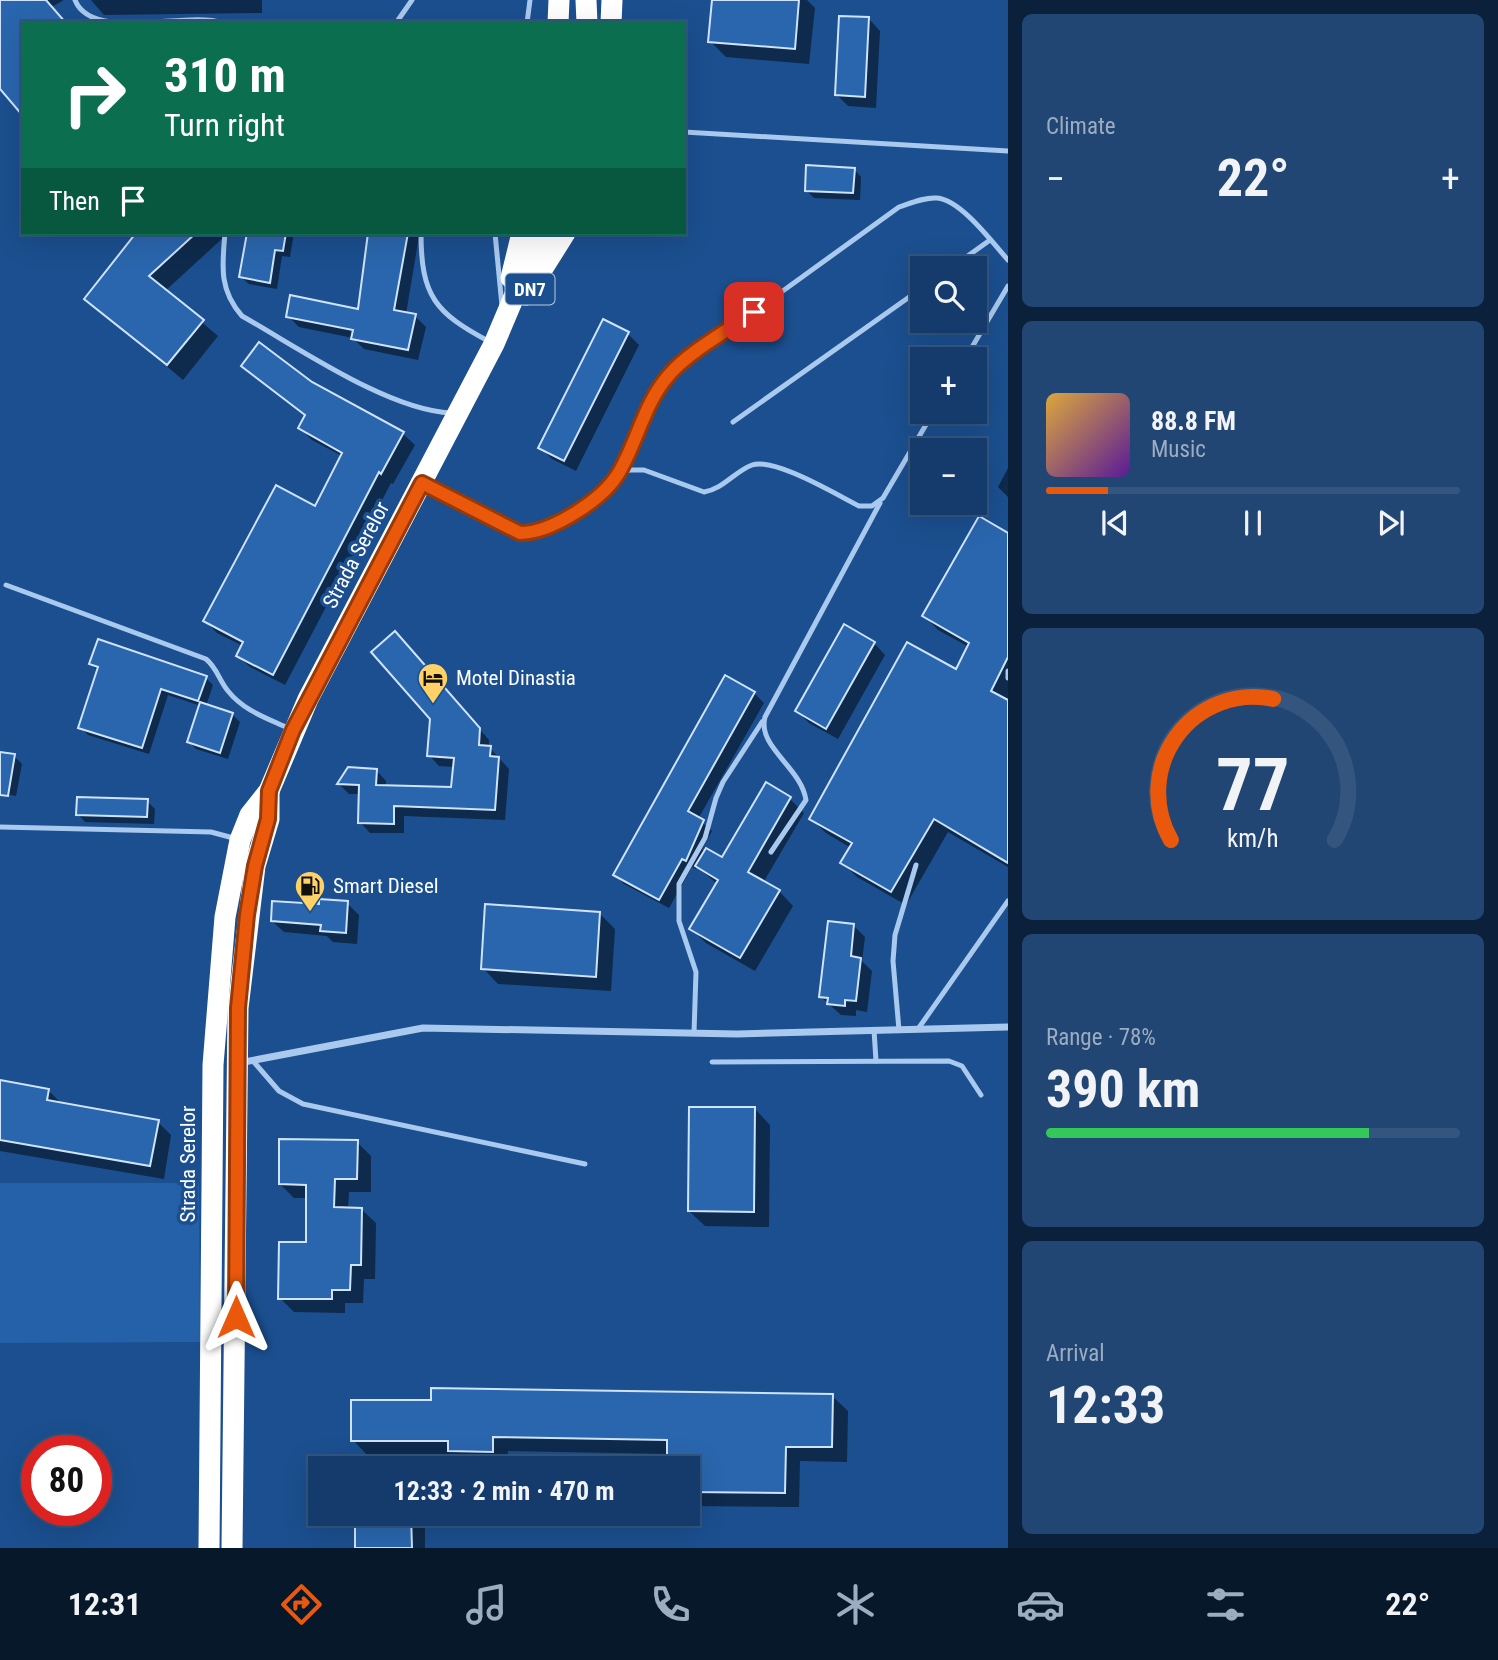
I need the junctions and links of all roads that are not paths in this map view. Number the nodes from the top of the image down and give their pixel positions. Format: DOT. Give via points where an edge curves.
graph roads {
  1 [pos="75,0"];
  2 [pos="412,0"];
  3 [pos="530,0"];
  4 [pos="559,0"];
  5 [pos="586,0"];
  6 [pos="612,0"];
  7 [pos="104,21"];
  8 [pos="397,21"];
  9 [pos="527,21"];
  10 [pos="558,21"];
  11 [pos="587,21"];
  12 [pos="611,21"];
  13 [pos="686,132"];
  14 [pos="1008,151"];
  15 [pos="225,235"];
  16 [pos="421,235"];
  17 [pos="495,235"];
  18 [pos="522,235"];
  19 [pos="540,235"];
  20 [pos="564,235"];
  21 [pos="990,240"];
  22 [pos="968,256"];
  23 [pos="1008,260"];
  24 [pos="1008,286"];
  25 [pos="910,297"];
  26 [pos="503,310"];
  27 [pos="494,344"];
  28 [pos="972,347"];
  29 [pos="458,414"];
  30 [pos="733,422"];
  31 [pos="926,424"];
  32 [pos="617,476"];
  33 [pos="422,483"];
  34 [pos="883,498"];
  35 [pos="6,585"];
  36 [pos="1008,671"];
  37 [pos="1008,678"];
  38 [pos="765,717"];
  39 [pos="293,730"];
  40 [pos="269,791"];
  41 [pos="0,827"];
  42 [pos="240,840"];
  43 [pos="771,852"];
  44 [pos="916,865"];
  45 [pos="1008,901"];
  46 [pos="1008,1027"];
  47 [pos="918,1029"];
  48 [pos="874,1030"];
  49 [pos="899,1030"];
  50 [pos="694,1033"];
  51 [pos="876,1061"];
  52 [pos="245,1062"];
  53 [pos="712,1062"];
  54 [pos="981,1095"];
  55 [pos="585,1164"];
  56 [pos="209,1548"];
  57 [pos="232,1548"];
  1 -- 7 [label="lane" via="84,14"];
  2 -- 8 [label="lane"];
  3 -- 9 [label="lane"];
  4 -- 10 [label="highway"];
  5 -- 11 [label="highway"];
  6 -- 12 [label="highway"];
  13 -- 14 [label="lane"];
  15 -- 29 [label="lane" via="223,285 229,302 242,316 391,399 424,411"];
  16 -- 27 [label="lane" via="422,268 437,303 456,323"];
  17 -- 26 [label="lane"];
  18 -- 26 [label="highway, DN7"];
  19 -- 27 [label="highway, DN7"];
  20 -- 27 [label="highway, DN7"];
  21 -- 22 [label="lane"];
  21 -- 23 [label="lane"];
  21 -- 32 [label="lane" via="948,200 921,199 899,207 672,371 655,394"];
  24 -- 28 [label="lane"];
  25 -- 30 [label="lane"];
  26 -- 27 [label="highway, DN7"];
  27 -- 29 [label="highway, Strada Serelor / DN7"];
  29 -- 33 [label="highway, Strada Serelor / DN7"];
  31 -- 34 [label="lane"];
  32 -- 33 [label="lane" via="579,510 536,533 520,533"];
  32 -- 34 [label="lane" via="644,470 704,492 750,466 770,464 859,506 872,506"];
  33 -- 39 [label="highway, Strada Serelor / DN7"];
  34 -- 38 [label="lane"];
  35 -- 39 [label="lane" via="206,659 244,708"];
  36 -- 37 [label="lane"];
  38 -- 43 [label="lane" via="766,737 803,785 806,800"];
  38 -- 50 [label="lane" via="723,782 705,838 679,884 679,921 696,972"];
  39 -- 40 [label="highway, Strada Serelor / DN7"];
  40 -- 42 [label="highway, Strada Serelor / DN7" via="250,815"];
  40 -- 52 [label="highway, Strada Serelor / DN7" via="268,819 255,866 242,956"];
  41 -- 42 [label="lane" via="211,832"];
  42 -- 56 [label="highway, Strada Serelor / DN7" via="225,917 214,1065"];
  44 -- 49 [label="lane" via="895,934"];
  45 -- 47 [label="lane"];
  46 -- 47 [label="street"];
  47 -- 49 [label="street"];
  48 -- 49 [label="street"];
  48 -- 50 [label="street"];
  48 -- 51 [label="lane"];
  50 -- 52 [label="street" via="423,1028"];
  51 -- 53 [label="lane"];
  51 -- 54 [label="lane" via="949,1061 962,1066"];
  52 -- 55 [label="lane" via="279,1091 303,1104"];
  52 -- 57 [label="highway, Strada Serelor / DN7"];
}
